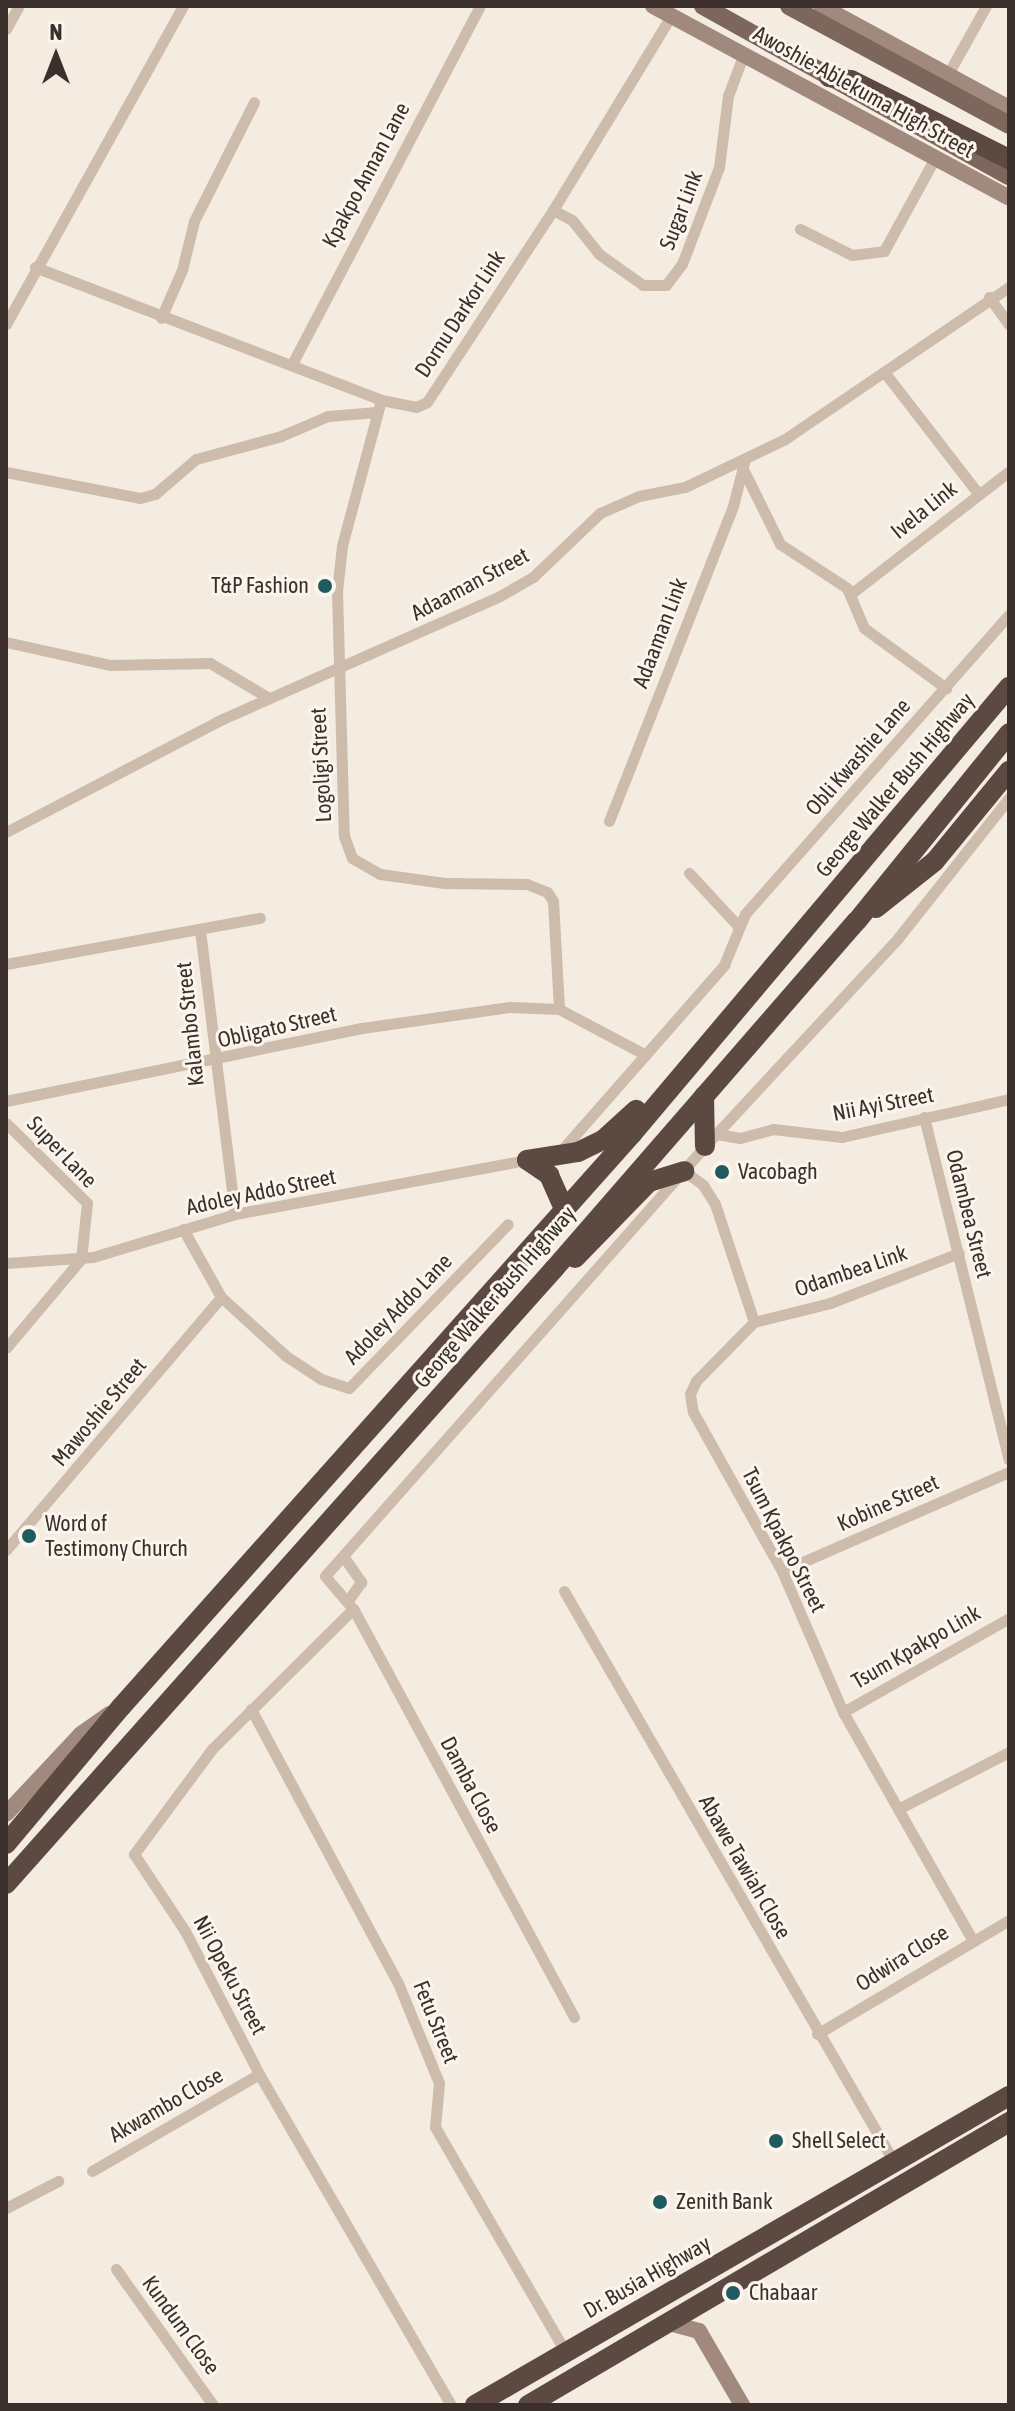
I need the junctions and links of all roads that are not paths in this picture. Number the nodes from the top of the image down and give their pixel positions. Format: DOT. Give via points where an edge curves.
graph roads {
  1 [pos="183,6"];
  2 [pos="480,6"];
  3 [pos="653,6"];
  4 [pos="703,6"];
  5 [pos="789,6"];
  6 [pos="821,6"];
  7 [pos="986,6"];
  8 [pos="13,8"];
  9 [pos="671,16"];
  10 [pos="6,29"];
  11 [pos="744,53"];
  12 [pos="776,58"];
  13 [pos="948,74"];
  14 [pos="829,77"];
  15 [pos="254,102"];
  16 [pos="1009,108"];
  17 [pos="1009,125"];
  18 [pos="935,158"];
  19 [pos="1009,159"];
  20 [pos="1009,176"];
  21 [pos="1009,198"];
  22 [pos="553,210"];
  23 [pos="800,229"];
  24 [pos="35,267"];
  25 [pos="1009,287"];
  26 [pos="989,297"];
  27 [pos="161,318"];
  28 [pos="6,324"];
  29 [pos="1009,325"];
  30 [pos="292,364"];
  31 [pos="885,373"];
  32 [pos="379,406"];
  33 [pos="744,464"];
  34 [pos="1009,471"];
  35 [pos="6,472"];
  36 [pos="977,492"];
  37 [pos="852,593"];
  38 [pos="1009,615"];
  39 [pos="6,642"];
  40 [pos="337,670"];
  41 [pos="1009,687"];
  42 [pos="946,688"];
  43 [pos="269,698"];
  44 [pos="1009,733"];
  45 [pos="1009,771"];
  46 [pos="1009,798"];
  47 [pos="609,821"];
  48 [pos="6,832"];
  49 [pos="689,873"];
  50 [pos="260,918"];
  51 [pos="857,921"];
  52 [pos="739,927"];
  53 [pos="200,930"];
  54 [pos="6,964"];
  55 [pos="766,976"];
  56 [pos="559,1009"];
  57 [pos="646,1055"];
  58 [pos="213,1062"];
  59 [pos="704,1096"];
  60 [pos="1009,1099"];
  61 [pos="6,1101"];
  62 [pos="924,1117"];
  63 [pos="6,1123"];
  64 [pos="711,1140"];
  65 [pos="558,1155"];
  66 [pos="527,1160"];
  67 [pos="684,1171"];
  68 [pos="564,1208"];
  69 [pos="235,1214"];
  70 [pos="508,1224"];
  71 [pos="183,1229"];
  72 [pos="959,1253"];
  73 [pos="81,1259"];
  74 [pos="6,1263"];
  75 [pos="554,1269"];
  76 [pos="221,1297"];
  77 [pos="754,1322"];
  78 [pos="6,1348"];
  79 [pos="1009,1460"];
  80 [pos="1009,1472"];
  81 [pos="6,1550"];
  82 [pos="343,1556"];
  83 [pos="782,1571"];
  84 [pos="564,1591"];
  85 [pos="350,1605"];
  86 [pos="1009,1618"];
  87 [pos="121,1707"];
  88 [pos="251,1709"];
  89 [pos="843,1712"];
  90 [pos="1009,1752"];
  91 [pos="898,1809"];
  92 [pos="6,1814"];
  93 [pos="6,1844"];
  94 [pos="6,1884"];
  95 [pos="1009,1920"];
  96 [pos="972,1939"];
  97 [pos="574,2017"];
  98 [pos="817,2034"];
  99 [pos="259,2074"];
  100 [pos="1009,2096"];
  101 [pos="1009,2122"];
  102 [pos="894,2162"];
  103 [pos="92,2171"];
  104 [pos="58,2181"];
  105 [pos="6,2208"];
  106 [pos="116,2269"];
  107 [pos="669,2323"];
  108 [pos="565,2351"];
  109 [pos="213,2405"];
  110 [pos="451,2405"];
  111 [pos="475,2405"];
  112 [pos="528,2405"];
  113 [pos="742,2405"];
  1 -- 24 [label="street"];
  2 -- 30 [label="street, Kpakpo Annan Lane"];
  3 -- 9 [label="street, Awoshie-Ablekuma High Street"];
  4 -- 12 [label="main road, Awoshie-Ablekuma High Street"];
  5 -- 17 [label="main road, Awoshie-Ablekuma High Street"];
  6 -- 13 [label="street"];
  7 -- 13 [label="street"];
  8 -- 10 [label="street"];
  9 -- 11 [label="street, Awoshie-Ablekuma High Street"];
  9 -- 22 [label="street, Dornu Darkor Link"];
  11 -- 12 [label="street, Awoshie-Ablekuma High Street"];
  11 -- 22 [label="street, Sugar Link" via="728,96 719,167 682,264 666,285 643,285 599,254 572,220"];
  12 -- 14 [label="main road, Awoshie-Ablekuma High Street"];
  12 -- 18 [label="street, Awoshie-Ablekuma High Street"];
  13 -- 16 [label="street"];
  14 -- 19 [label="highway" via="851,80"];
  14 -- 20 [label="main road, Awoshie-Ablekuma High Street"];
  15 -- 27 [label="street" via="194,221 182,270"];
  18 -- 21 [label="street, Awoshie-Ablekuma High Street"];
  18 -- 23 [label="street" via="884,251 852,255"];
  22 -- 32 [label="street, Dornu Darkor Link" via="427,402"];
  24 -- 27 [label="street, Dornu Darkor Link"];
  24 -- 28 [label="street"];
  25 -- 26 [label="street, Adaaman Street"];
  26 -- 29 [label="street"];
  26 -- 31 [label="street, Adaaman Street"];
  27 -- 30 [label="street, Dornu Darkor Link"];
  30 -- 32 [label="street, Dornu Darkor Link"];
  31 -- 33 [label="street, Adaaman Street"];
  31 -- 36 [label="street, Ivela Link"];
  32 -- 35 [label="street" via="328,416 281,436 196,459 155,494 140,498"];
  32 -- 40 [label="street, Logoligi Street" via="342,546"];
  33 -- 37 [label="street" via="780,544"];
  33 -- 40 [label="street, Adaaman Street" via="685,487 616,504 533,577"];
  33 -- 47 [label="street, Adaaman Link" via="733,506"];
  34 -- 36 [label="street"];
  36 -- 37 [label="street, Ivela Link"];
  37 -- 42 [label="street" via="864,628"];
  38 -- 42 [label="street, Obli Kwashie Lane"];
  39 -- 43 [label="street" via="110,665 210,663"];
  40 -- 43 [label="street, Adaaman Street"];
  40 -- 56 [label="street, Logoligi Street" via="344,836 352,858 380,874 444,883 527,884 547,892 553,901"];
  41 -- 55 [label="highway, George Walker Bush Highway"];
  42 -- 52 [label="street, Obli Kwashie Lane"];
  43 -- 48 [label="street, Adaaman Street"];
  44 -- 51 [label="highway, George Walker Bush Highway"];
  45 -- 51 [label="highway" via="935,861"];
  46 -- 64 [label="street" via="898,938"];
  49 -- 52 [label="street"];
  50 -- 53 [label="street"];
  51 -- 59 [label="highway, George Walker Bush Highway"];
  52 -- 57 [label="street" via="724,965"];
  53 -- 54 [label="street, Kalambo Street"];
  53 -- 58 [label="street, Kalambo Street"];
  55 -- 65 [label="highway" via="733,1001 622,1126 603,1140"];
  55 -- 68 [label="highway, George Walker Bush Highway"];
  56 -- 57 [label="street"];
  56 -- 58 [label="street, Obligato Street" via="510,1007 377,1026"];
  57 -- 65 [label="street"];
  58 -- 61 [label="street, Obligato Street"];
  58 -- 69 [label="street, Kalambo Street"];
  59 -- 64 [label="highway"];
  59 -- 75 [label="highway, George Walker Bush Highway"];
  60 -- 62 [label="street, Nii Ayi Street"];
  62 -- 64 [label="street, Nii Ayi Street" via="842,1137 773,1129"];
  62 -- 72 [label="street, Odambea Street"];
  63 -- 73 [label="street, Super Lane" via="87,1203"];
  64 -- 67 [label="street"];
  65 -- 66 [label="highway"];
  66 -- 68 [label="highway" via="549,1175"];
  66 -- 69 [label="street, Adoley Addo Street"];
  67 -- 75 [label="highway" via="649,1182 587,1249"];
  67 -- 77 [label="street" via="703,1185 715,1204"];
  67 -- 82 [label="street"];
  68 -- 87 [label="highway, George Walker Bush Highway"];
  69 -- 71 [label="street, Adoley Addo Street"];
  70 -- 76 [label="street, Adoley Addo Lane" via="349,1388 321,1379 286,1356"];
  71 -- 73 [label="street, Adoley Addo Street"];
  71 -- 76 [label="street, Adoley Addo Lane"];
  72 -- 77 [label="street, Odambea Link" via="830,1303"];
  72 -- 79 [label="street, Odambea Street"];
  73 -- 74 [label="street, Adoley Addo Street"];
  73 -- 78 [label="street"];
  75 -- 94 [label="highway, George Walker Bush Highway"];
  76 -- 81 [label="street, Mawoshie Street"];
  77 -- 83 [label="street, Tsum Kpakpo Street" via="696,1381 690,1394 693,1412"];
  80 -- 83 [label="street, Kobine Street"];
  82 -- 85 [label="street" via="361,1582"];
  82 -- 85 [label="street, Damba Close" via="325,1576"];
  83 -- 89 [label="street, Tsum Kpakpo Street"];
  84 -- 98 [label="street, Abawe Tawiah Close"];
  85 -- 88 [label="street, Nii Opeku Street"];
  85 -- 97 [label="street, Damba Close"];
  86 -- 89 [label="street, Tsum Kpakpo Link"];
  87 -- 92 [label="street, George Walker Bush Highway" via="81,1734"];
  87 -- 93 [label="highway, George Walker Bush Highway"];
  88 -- 99 [label="street, Nii Opeku Street" via="186,1780 157,1829 134,1854 185,1931"];
  88 -- 108 [label="street, Fetu Street" via="398,1983 439,2083 435,2127"];
  89 -- 91 [label="street, Tsum Kpakpo Street"];
  90 -- 91 [label="street"];
  91 -- 96 [label="street, Tsum Kpakpo Street"];
  95 -- 96 [label="street, Odwira Close"];
  96 -- 98 [label="street, Odwira Close"];
  98 -- 102 [label="street, Abawe Tawiah Close"];
  99 -- 103 [label="street, Akwambo Close"];
  99 -- 110 [label="street, Nii Opeku Street"];
  100 -- 102 [label="highway, Dr. Busia Highway"];
  101 -- 107 [label="highway"];
  102 -- 108 [label="highway, Dr. Busia Highway"];
  104 -- 105 [label="street"];
  106 -- 109 [label="street, Kundum Close"];
  107 -- 112 [label="highway"];
  107 -- 113 [label="street" via="699,2331"];
  108 -- 111 [label="highway, Dr. Busia Highway"];
}
